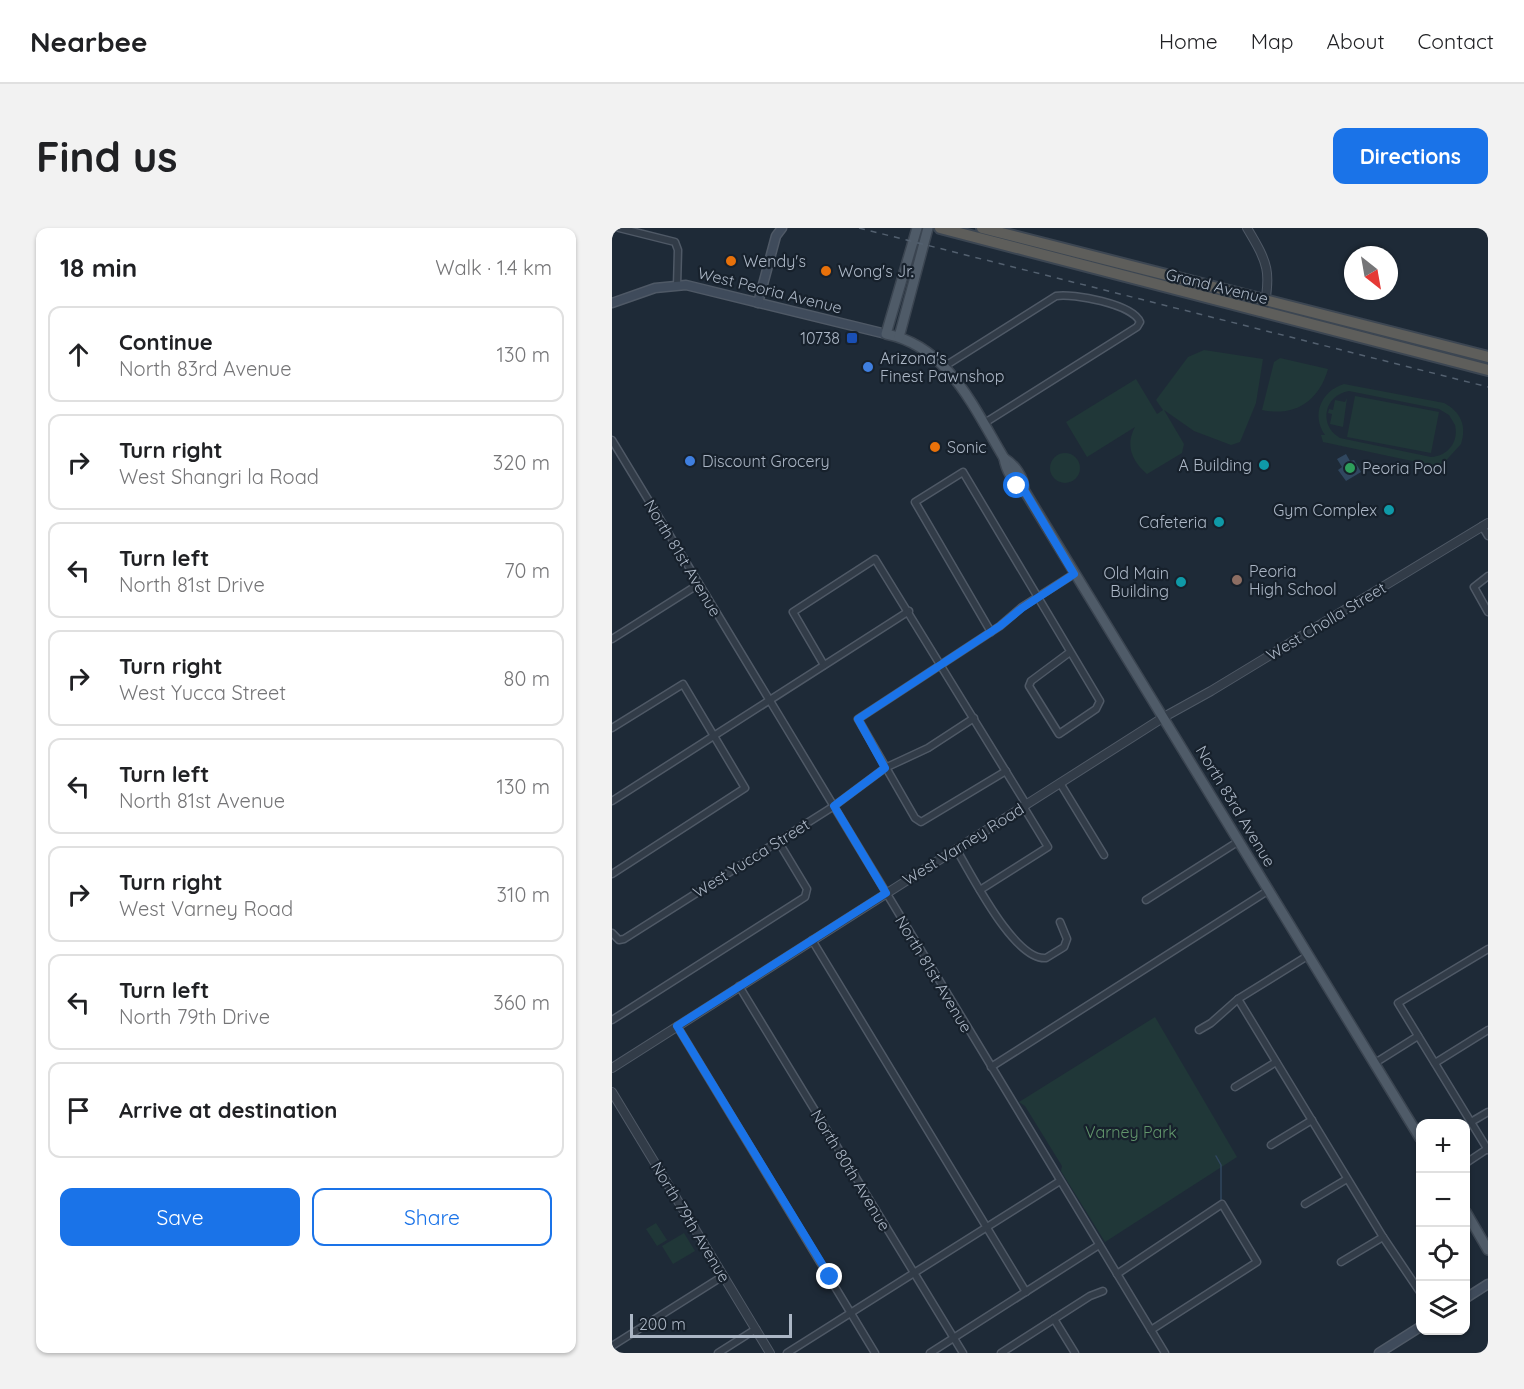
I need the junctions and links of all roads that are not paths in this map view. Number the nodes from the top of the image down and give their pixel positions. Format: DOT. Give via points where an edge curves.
graph roads {
  1 [pos="619,228"];
  2 [pos="782,228"];
  3 [pos="918,228"];
  4 [pos="928,228"];
  5 [pos="940,228"];
  6 [pos="982,228"];
  7 [pos="1247,228"];
  8 [pos="774,232"];
  9 [pos="1019,233"];
  10 [pos="1090,255"];
  11 [pos="1088,268"];
  12 [pos="677,286"];
  13 [pos="1265,301"];
  14 [pos="612,303"];
  15 [pos="758,303"];
  16 [pos="1263,313"];
  17 [pos="1380,330"];
  18 [pos="892,335"];
  19 [pos="1376,341"];
  20 [pos="1488,357"];
  21 [pos="945,366"];
  22 [pos="1488,370"];
  23 [pos="983,424"];
  24 [pos="612,440"];
  25 [pos="1485,525"];
  26 [pos="1488,536"];
  27 [pos="1074,574"];
  28 [pos="1488,576"];
  29 [pos="699,584"];
  30 [pos="1039,596"];
  31 [pos="909,611"];
  32 [pos="1488,612"];
  33 [pos="991,632"];
  34 [pos="612,639"];
  35 [pos="1070,652"];
  36 [pos="941,664"];
  37 [pos="824,665"];
  38 [pos="770,700"];
  39 [pos="1164,717"];
  40 [pos="974,718"];
  41 [pos="612,728"];
  42 [pos="715,736"];
  43 [pos="885,768"];
  44 [pos="1006,771"];
  45 [pos="1060,783"];
  46 [pos="612,801"];
  47 [pos="1024,805"];
  48 [pos="834,806"];
  49 [pos="778,841"];
  50 [pos="1239,841"];
  51 [pos="956,849"];
  52 [pos="1104,855"];
  53 [pos="612,874"];
  54 [pos="980,890"];
  55 [pos="1269,890"];
  56 [pos="886,893"];
  57 [pos="1146,900"];
  58 [pos="1060,922"];
  59 [pos="612,933"];
  60 [pos="812,940"];
  61 [pos="1488,949"];
  62 [pos="1309,955"];
  63 [pos="739,986"];
  64 [pos="1238,999"];
  65 [pos="612,1020"];
  66 [pos="677,1026"];
  67 [pos="1199,1030"];
  68 [pos="1488,1030"];
  69 [pos="1418,1036"];
  70 [pos="1276,1062"];
  71 [pos="1375,1063"];
  72 [pos="1435,1063"];
  73 [pos="991,1067"];
  74 [pos="612,1068"];
  75 [pos="1235,1087"];
  76 [pos="612,1092"];
  77 [pos="1488,1112"];
  78 [pos="1312,1120"];
  79 [pos="1471,1122"];
  80 [pos="1416,1131"];
  81 [pos="1271,1145"];
  82 [pos="1488,1150"];
  83 [pos="1470,1161"];
  84 [pos="1347,1179"];
  85 [pos="1060,1181"];
  86 [pos="1305,1204"];
  87 [pos="1470,1219"];
  88 [pos="987,1227"];
  89 [pos="1383,1237"];
  90 [pos="1099,1245"];
  91 [pos="1488,1250"];
  92 [pos="1341,1262"];
  93 [pos="914,1273"];
  94 [pos="1116,1274"];
  95 [pos="723,1276"];
  96 [pos="1488,1284"];
  97 [pos="1416,1286"];
  98 [pos="1103,1291"];
  99 [pos="1026,1292"];
  100 [pos="1470,1295"];
  101 [pos="851,1313"];
  102 [pos="1054,1319"];
  103 [pos="756,1329"];
  104 [pos="1151,1330"];
  105 [pos="1416,1330"];
  106 [pos="954,1338"];
  107 [pos="612,1346"];
  108 [pos="718,1353"];
  109 [pos="770,1353"];
  110 [pos="788,1353"];
  111 [pos="875,1353"];
  112 [pos="930,1353"];
  113 [pos="963,1353"];
  114 [pos="1001,1353"];
  115 [pos="1075,1353"];
  116 [pos="1165,1353"];
  117 [pos="1379,1353"];
  1 -- 12 [label="street" via="675,242"];
  2 -- 8 [label="main road"];
  3 -- 18 [label="main road"];
  4 -- 18 [label="main road"];
  5 -- 11 [label="highway, Grand Avenue"];
  6 -- 9 [label="highway, Grand Avenue"];
  7 -- 13 [label="street" via="1268,266"];
  8 -- 15 [label="main road"];
  9 -- 10 [label="highway, Grand Avenue"];
  10 -- 11 [label="highway"];
  10 -- 13 [label="highway, Grand Avenue"];
  11 -- 16 [label="highway, Grand Avenue"];
  12 -- 14 [label="main road, West Peoria Avenue" via="647,289"];
  12 -- 15 [label="main road, West Peoria Avenue" via="687,285"];
  13 -- 16 [label="street"];
  13 -- 17 [label="highway, Grand Avenue"];
  15 -- 18 [label="main road, West Peoria Avenue"];
  16 -- 19 [label="highway, Grand Avenue"];
  17 -- 19 [label="highway"];
  17 -- 20 [label="highway, Grand Avenue"];
  18 -- 21 [label="main road, North 83rd Avenue" via="928,352"];
  19 -- 22 [label="highway, Grand Avenue"];
  21 -- 23 [label="main road, North 83rd Avenue"];
  21 -- 23 [label="street" via="1056,296 1067,294 1134,312 1140,322"];
  23 -- 27 [label="main road, North 83rd Avenue" via="1024,482 1024,490"];
  24 -- 29 [label="street, North 81st Avenue"];
  25 -- 26 [label="street"];
  25 -- 39 [label="street, West Cholla Street"];
  27 -- 30 [label="street"];
  27 -- 39 [label="main road, North 83rd Avenue"];
  28 -- 32 [label="street" via="1474,587"];
  29 -- 34 [label="street"];
  29 -- 38 [label="street, North 81st Avenue"];
  30 -- 33 [label="street"];
  30 -- 33 [label="street" via="963,472 915,502"];
  30 -- 35 [label="street"];
  31 -- 36 [label="street"];
  31 -- 37 [label="street"];
  31 -- 37 [label="street" via="875,559 793,612"];
  33 -- 36 [label="street"];
  35 -- 35 [label="street" via="1029,686 1059,734 1100,705"];
  36 -- 40 [label="street"];
  36 -- 43 [label="street" via="858,719"];
  37 -- 38 [label="street"];
  38 -- 42 [label="street"];
  38 -- 48 [label="street, North 81st Avenue"];
  39 -- 45 [label="street, West Varney Road"];
  39 -- 50 [label="main road, North 83rd Avenue"];
  40 -- 43 [label="street, West Yucca Street" via="928,748"];
  40 -- 44 [label="street"];
  41 -- 42 [label="street" via="682,684"];
  42 -- 46 [label="street"];
  42 -- 53 [label="street" via="745,788"];
  43 -- 44 [label="street" via="921,822"];
  43 -- 48 [label="street, West Yucca Street"];
  44 -- 47 [label="street"];
  45 -- 47 [label="street, West Varney Road"];
  45 -- 52 [label="street"];
  47 -- 51 [label="street, West Varney Road"];
  47 -- 54 [label="street" via="1048,847"];
  48 -- 49 [label="street, West Yucca Street"];
  48 -- 56 [label="street, North 81st Avenue"];
  49 -- 59 [label="street, West Yucca Street" via="619,940"];
  49 -- 65 [label="street" via="808,893"];
  50 -- 55 [label="main road, North 83rd Avenue"];
  50 -- 57 [label="street"];
  51 -- 54 [label="street"];
  51 -- 56 [label="street, West Varney Road"];
  54 -- 58 [label="street" via="1004,927 1039,959 1067,943"];
  55 -- 62 [label="main road, North 83rd Avenue"];
  55 -- 73 [label="street"];
  56 -- 60 [label="street, West Varney Road"];
  56 -- 73 [label="street, North 81st Avenue"];
  60 -- 63 [label="street, West Varney Road"];
  60 -- 88 [label="street"];
  61 -- 69 [label="street" via="1398,1003"];
  62 -- 64 [label="street"];
  62 -- 71 [label="main road, North 83rd Avenue"];
  63 -- 66 [label="street, West Varney Road"];
  63 -- 93 [label="street, North 80th Avenue"];
  64 -- 67 [label="street"];
  64 -- 70 [label="street"];
  66 -- 74 [label="street, West Varney Road"];
  66 -- 101 [label="street"];
  68 -- 72 [label="street"];
  69 -- 71 [label="street"];
  69 -- 72 [label="street"];
  70 -- 75 [label="street"];
  70 -- 78 [label="street"];
  71 -- 80 [label="main road, North 83rd Avenue"];
  72 -- 79 [label="street"];
  73 -- 85 [label="street, North 81st Avenue"];
  76 -- 95 [label="street, North 79th Avenue"];
  77 -- 79 [label="street"];
  78 -- 81 [label="street"];
  78 -- 84 [label="street"];
  79 -- 82 [label="street"];
  82 -- 83 [label="street"];
  84 -- 86 [label="street"];
  84 -- 89 [label="street"];
  85 -- 88 [label="street"];
  85 -- 90 [label="street, North 81st Avenue"];
  87 -- 91 [label="main road"];
  88 -- 93 [label="street"];
  88 -- 99 [label="street"];
  89 -- 92 [label="street"];
  89 -- 97 [label="street"];
  90 -- 94 [label="street, North 81st Avenue"];
  90 -- 99 [label="street"];
  93 -- 101 [label="street"];
  93 -- 106 [label="street, North 80th Avenue"];
  94 -- 104 [label="street, North 81st Avenue"];
  94 -- 104 [label="street" via="1222,1204 1257,1262"];
  95 -- 103 [label="street, North 79th Avenue"];
  95 -- 107 [label="street"];
  96 -- 100 [label="main road"];
  98 -- 102 [label="street"];
  99 -- 106 [label="street"];
  101 -- 110 [label="street"];
  101 -- 111 [label="street"];
  102 -- 114 [label="street"];
  102 -- 115 [label="street"];
  103 -- 108 [label="street"];
  103 -- 109 [label="street, North 79th Avenue"];
  104 -- 116 [label="street, North 81st Avenue"];
  105 -- 117 [label="main road"];
  106 -- 112 [label="street"];
  106 -- 113 [label="street, North 80th Avenue"];
}
